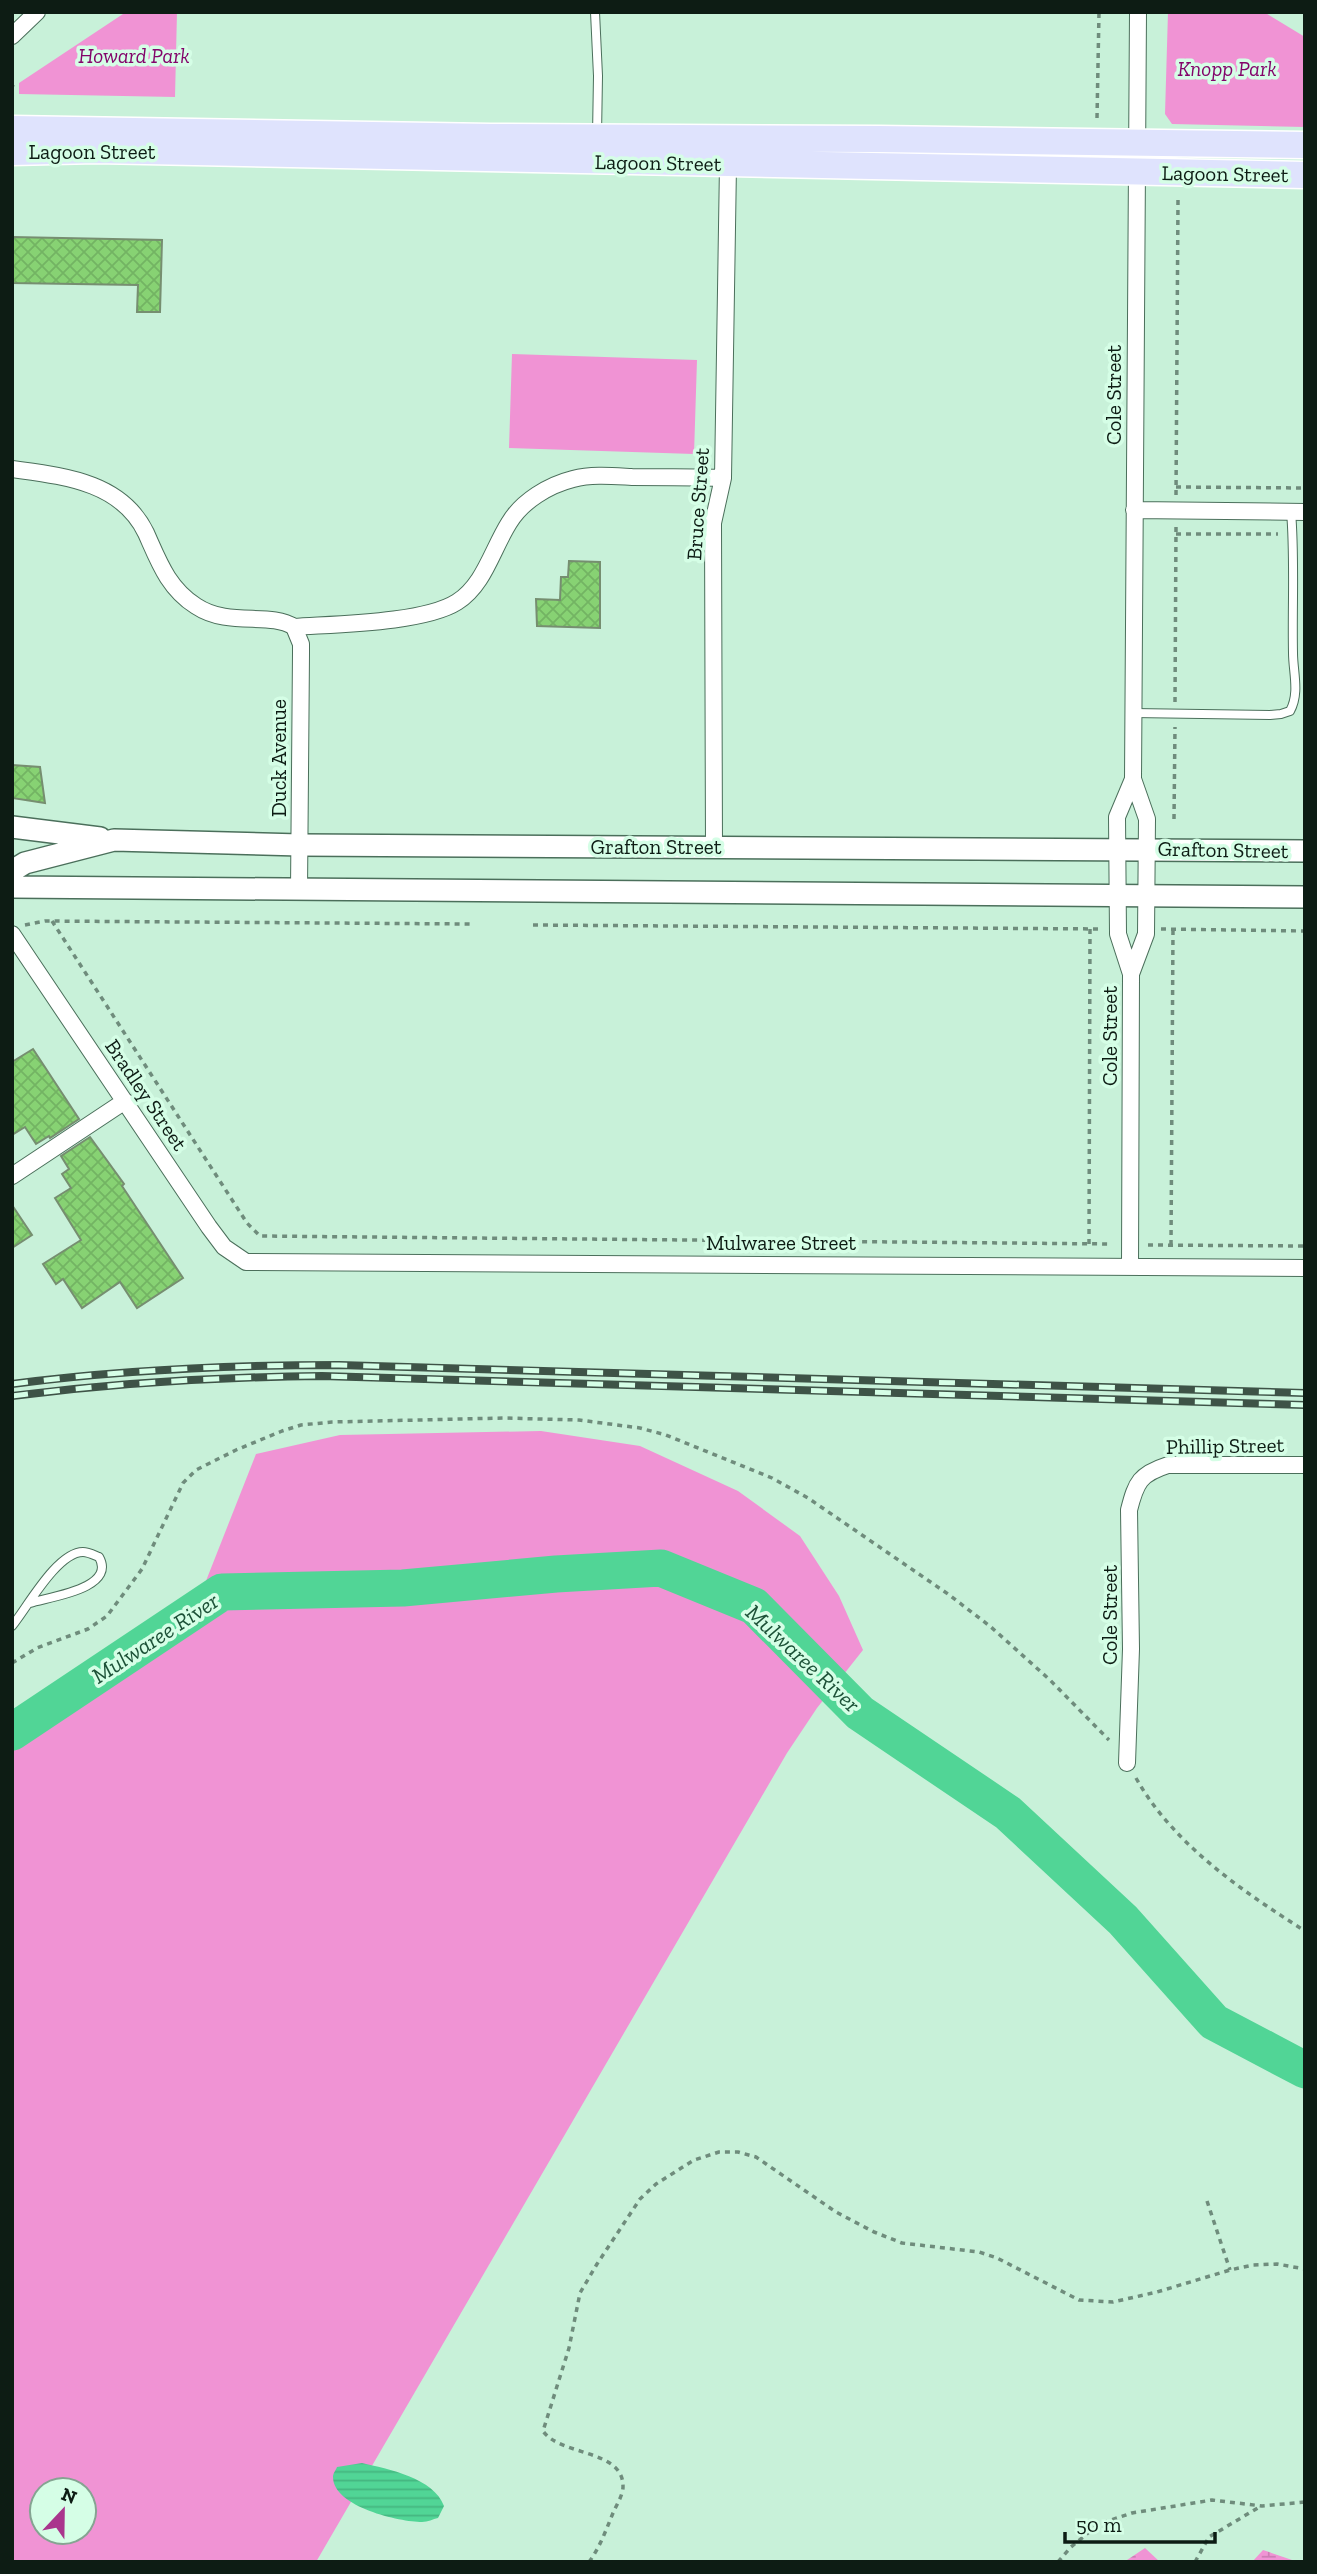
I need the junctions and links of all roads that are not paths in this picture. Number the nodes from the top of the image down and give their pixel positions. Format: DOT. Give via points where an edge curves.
graph roads {
  1 [pos="37,12"];
  2 [pos="595,12"];
  3 [pos="1138,12"];
  4 [pos="12,36"];
  5 [pos="12,129"];
  6 [pos="597,138"];
  7 [pos="879,139"];
  8 [pos="1136,142"];
  9 [pos="1305,145"];
  10 [pos="12,152"];
  11 [pos="1305,162"];
  12 [pos="728,165"];
  13 [pos="1136,173"];
  14 [pos="1305,175"];
  15 [pos="12,469"];
  16 [pos="723,478"];
  17 [pos="1134,510"];
  18 [pos="1298,512"];
  19 [pos="294,628"];
  20 [pos="1300,677"];
  21 [pos="1133,713"];
  22 [pos="1133,779"];
  23 [pos="12,827"];
  24 [pos="114,840"];
  25 [pos="300,845"];
  26 [pos="713,847"];
  27 [pos="1117,849"];
  28 [pos="1147,849"];
  29 [pos="1305,851"];
  30 [pos="12,871"];
  31 [pos="12,887"];
  32 [pos="299,891"];
  33 [pos="1118,896"];
  34 [pos="1147,896"];
  35 [pos="1305,897"];
  36 [pos="18,929"];
  37 [pos="1131,974"];
  38 [pos="125,1101"];
  39 [pos="12,1177"];
  40 [pos="257,1263"];
  41 [pos="1129,1266"];
  42 [pos="1305,1268"];
  43 [pos="1305,1465"];
  44 [pos="1148,1471"];
  45 [pos="30,1603"];
  46 [pos="12,1626"];
  47 [pos="1127,1763"];
  1 -- 4 [label="street"];
  2 -- 6 [label="lane"];
  3 -- 8 [label="street, Cole Street"];
  5 -- 6 [label="main road, Lagoon Street"];
  6 -- 7 [label="main road, Lagoon Street"];
  7 -- 8 [label="main road, Lagoon Street"];
  7 -- 13 [label="main road" via="953,153 1102,156 1118,160"];
  8 -- 9 [label="main road, Lagoon Street"];
  8 -- 11 [label="main road" via="1173,160"];
  8 -- 13 [label="street, Cole Street"];
  10 -- 12 [label="main road, Lagoon Street" via="96,150"];
  12 -- 13 [label="main road, Lagoon Street"];
  12 -- 16 [label="street, Bruce Street"];
  13 -- 14 [label="main road, Lagoon Street"];
  13 -- 17 [label="street, Cole Street"];
  15 -- 19 [label="street" via="88,483 120,501 144,530 173,587 199,608 232,619 279,621"];
  16 -- 19 [label="street" via="575,478 531,499 513,516 482,576 455,604 433,614"];
  16 -- 26 [label="street, Bruce Street" via="713,523"];
  17 -- 18 [label="street"];
  17 -- 21 [label="street, Cole Street"];
  18 -- 20 [label="lane" via="1293,534 1293,654"];
  19 -- 25 [label="street, Duck Avenue" via="301,643"];
  20 -- 21 [label="lane" via="1294,704 1287,713"];
  21 -- 22 [label="street, Cole Street"];
  22 -- 27 [label="street, Cole Street" via="1117,817"];
  22 -- 28 [label="street, Cole Street" via="1147,818"];
  23 -- 24 [label="street"];
  24 -- 25 [label="street, Grafton Street"];
  24 -- 30 [label="street, Grafton Street" via="25,863"];
  25 -- 26 [label="street, Grafton Street"];
  25 -- 32 [label="street, Duck Avenue"];
  26 -- 27 [label="street, Grafton Street"];
  27 -- 28 [label="street, Grafton Street"];
  27 -- 33 [label="street, Cole Street"];
  28 -- 29 [label="street, Grafton Street"];
  28 -- 34 [label="street, Cole Street"];
  31 -- 32 [label="street"];
  32 -- 33 [label="street"];
  33 -- 34 [label="street"];
  33 -- 37 [label="street, Cole Street" via="1118,929"];
  34 -- 35 [label="street"];
  34 -- 37 [label="street, Cole Street" via="1146,929"];
  36 -- 38 [label="street, Bradley Street"];
  37 -- 41 [label="street, Cole Street"];
  38 -- 39 [label="street"];
  38 -- 40 [label="street, Bradley Street" via="224,1247 246,1262"];
  40 -- 41 [label="street, Mulwaree Street"];
  41 -- 42 [label="street, Mulwaree Street"];
  43 -- 44 [label="street, Phillip Street" via="1190,1464"];
  44 -- 47 [label="street, Cole Street" via="1135,1488 1129,1510"];
  45 -- 45 [label="lane" via="58,1566 73,1555 83,1552 99,1557 101,1573 88,1587"];
  45 -- 46 [label="lane"];
}
